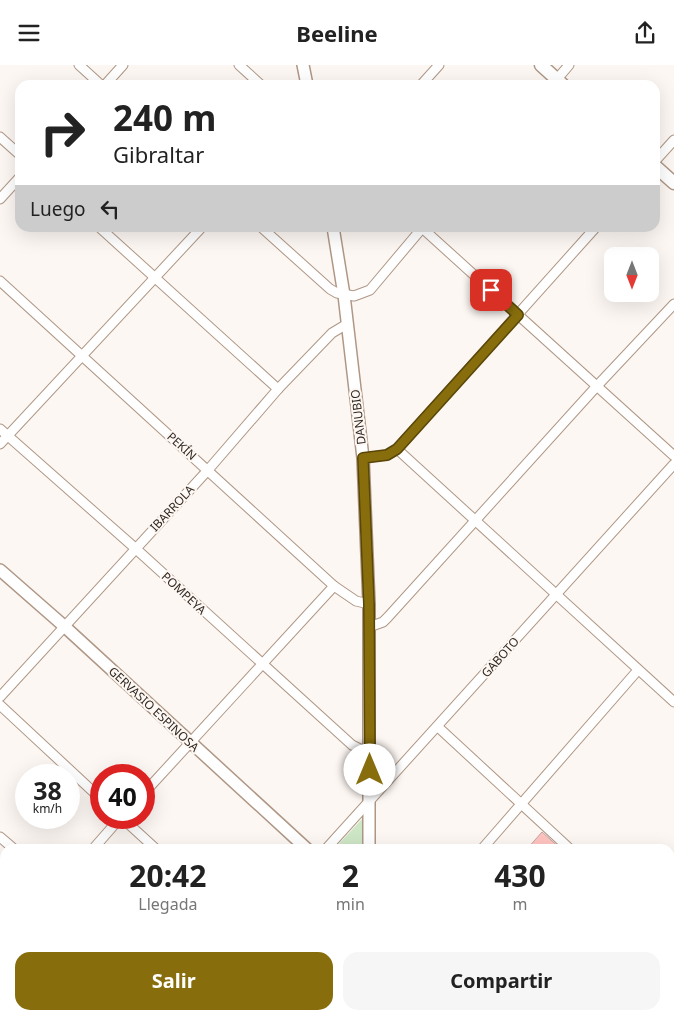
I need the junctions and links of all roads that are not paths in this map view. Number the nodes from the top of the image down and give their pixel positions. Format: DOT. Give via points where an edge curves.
graph roads {
  1 [pos="79,65"];
  2 [pos="123,65"];
  3 [pos="239,65"];
  4 [pos="303,65"];
  5 [pos="439,65"];
  6 [pos="541,65"];
  7 [pos="569,65"];
  8 [pos="96,80"];
  9 [pos="110,80"];
  10 [pos="256,80"];
  11 [pos="306,80"];
  12 [pos="426,80"];
  13 [pos="554,80"];
  14 [pos="559,80"];
  15 [pos="0,137"];
  16 [pos="674,140"];
  17 [pos="15,150"];
  18 [pos="660,155"];
  19 [pos="660,170"];
  20 [pos="15,182"];
  21 [pos="674,183"];
  22 [pos="0,199"];
  23 [pos="104,232"];
  24 [pos="197,232"];
  25 [pos="267,232"];
  26 [pos="334,232"];
  27 [pos="419,232"];
  28 [pos="426,232"];
  29 [pos="592,232"];
  30 [pos="155,279"];
  31 [pos="0,281"];
  32 [pos="344,295"];
  33 [pos="674,304"];
  34 [pos="518,315"];
  35 [pos="347,324"];
  36 [pos="84,356"];
  37 [pos="596,387"];
  38 [pos="278,389"];
  39 [pos="0,429"];
  40 [pos="8,436"];
  41 [pos="0,445"];
  42 [pos="397,449"];
  43 [pos="674,456"];
  44 [pos="363,458"];
  45 [pos="674,464"];
  46 [pos="208,469"];
  47 [pos="476,521"];
  48 [pos="135,548"];
  49 [pos="0,570"];
  50 [pos="334,586"];
  51 [pos="557,594"];
  52 [pos="369,604"];
  53 [pos="64,626"];
  54 [pos="369,627"];
  55 [pos="262,664"];
  56 [pos="638,670"];
  57 [pos="0,697"];
  58 [pos="674,702"];
  59 [pos="0,705"];
  60 [pos="438,727"];
  61 [pos="190,743"];
  62 [pos="370,755"];
  63 [pos="155,781"];
  64 [pos="90,789"];
  65 [pos="369,800"];
  66 [pos="522,805"];
  67 [pos="110,829"];
  68 [pos="134,829"];
  69 [pos="97,844"];
  70 [pos="151,844"];
  71 [pos="301,844"];
  72 [pos="330,844"];
  73 [pos="369,844"];
  74 [pos="487,844"];
  75 [pos="565,844"];
  1 -- 8 [label="street"];
  2 -- 9 [label="street"];
  3 -- 10 [label="street"];
  4 -- 11 [label="street"];
  5 -- 12 [label="street"];
  6 -- 13 [label="main road"];
  7 -- 14 [label="street"];
  15 -- 17 [label="street"];
  16 -- 18 [label="street"];
  19 -- 21 [label="main road"];
  20 -- 22 [label="street"];
  23 -- 30 [label="street"];
  24 -- 30 [label="street"];
  25 -- 32 [label="street" via="330,289"];
  26 -- 32 [label="street, DANUBIO"];
  27 -- 32 [label="street" via="370,290 354,296"];
  28 -- 34 [label="street"];
  29 -- 34 [label="street"];
  30 -- 36 [label="street"];
  30 -- 38 [label="street"];
  31 -- 36 [label="street, PEKÍN"];
  32 -- 35 [label="street, DANUBIO"];
  33 -- 37 [label="street"];
  34 -- 37 [label="street"];
  34 -- 42 [label="street"];
  35 -- 38 [label="street, IBARROLA" via="332,333"];
  35 -- 44 [label="street, DANUBIO"];
  36 -- 40 [label="street"];
  36 -- 46 [label="street, PEKÍN"];
  37 -- 43 [label="street"];
  37 -- 47 [label="street"];
  38 -- 46 [label="street, IBARROLA"];
  39 -- 40 [label="street, POMPEYA"];
  40 -- 41 [label="street"];
  40 -- 48 [label="street, POMPEYA"];
  42 -- 44 [label="street" via="387,455"];
  42 -- 47 [label="street"];
  44 -- 52 [label="street, DANUBIO"];
  45 -- 51 [label="street, GABOTO"];
  46 -- 48 [label="street, IBARROLA"];
  46 -- 50 [label="street, PEKÍN"];
  47 -- 51 [label="street"];
  47 -- 54 [label="street" via="383,622"];
  48 -- 53 [label="street, IBARROLA"];
  48 -- 55 [label="street, POMPEYA"];
  49 -- 53 [label="street, GERVASIO ESPINOSA"];
  50 -- 52 [label="street, PEKÍN" via="356,601"];
  50 -- 55 [label="street"];
  51 -- 56 [label="street"];
  51 -- 60 [label="street, GABOTO"];
  52 -- 54 [label="street, DANUBIO"];
  53 -- 57 [label="street, IBARROLA"];
  53 -- 61 [label="street, GERVASIO ESPINOSA"];
  54 -- 62 [label="street, DANUBIO"];
  55 -- 61 [label="street"];
  55 -- 62 [label="street, POMPEYA" via="352,745"];
  56 -- 58 [label="street"];
  56 -- 66 [label="street"];
  59 -- 64 [label="street"];
  60 -- 65 [label="street, GABOTO"];
  60 -- 66 [label="street"];
  61 -- 63 [label="street"];
  61 -- 71 [label="street, GERVASIO ESPINOSA"];
  62 -- 65 [label="street, DANUBIO"];
  65 -- 72 [label="street, GABOTO"];
  65 -- 73 [label="street, DANUBIO"];
  66 -- 74 [label="street"];
  66 -- 75 [label="street"];
  67 -- 69 [label="street"];
  68 -- 70 [label="street"];
}
